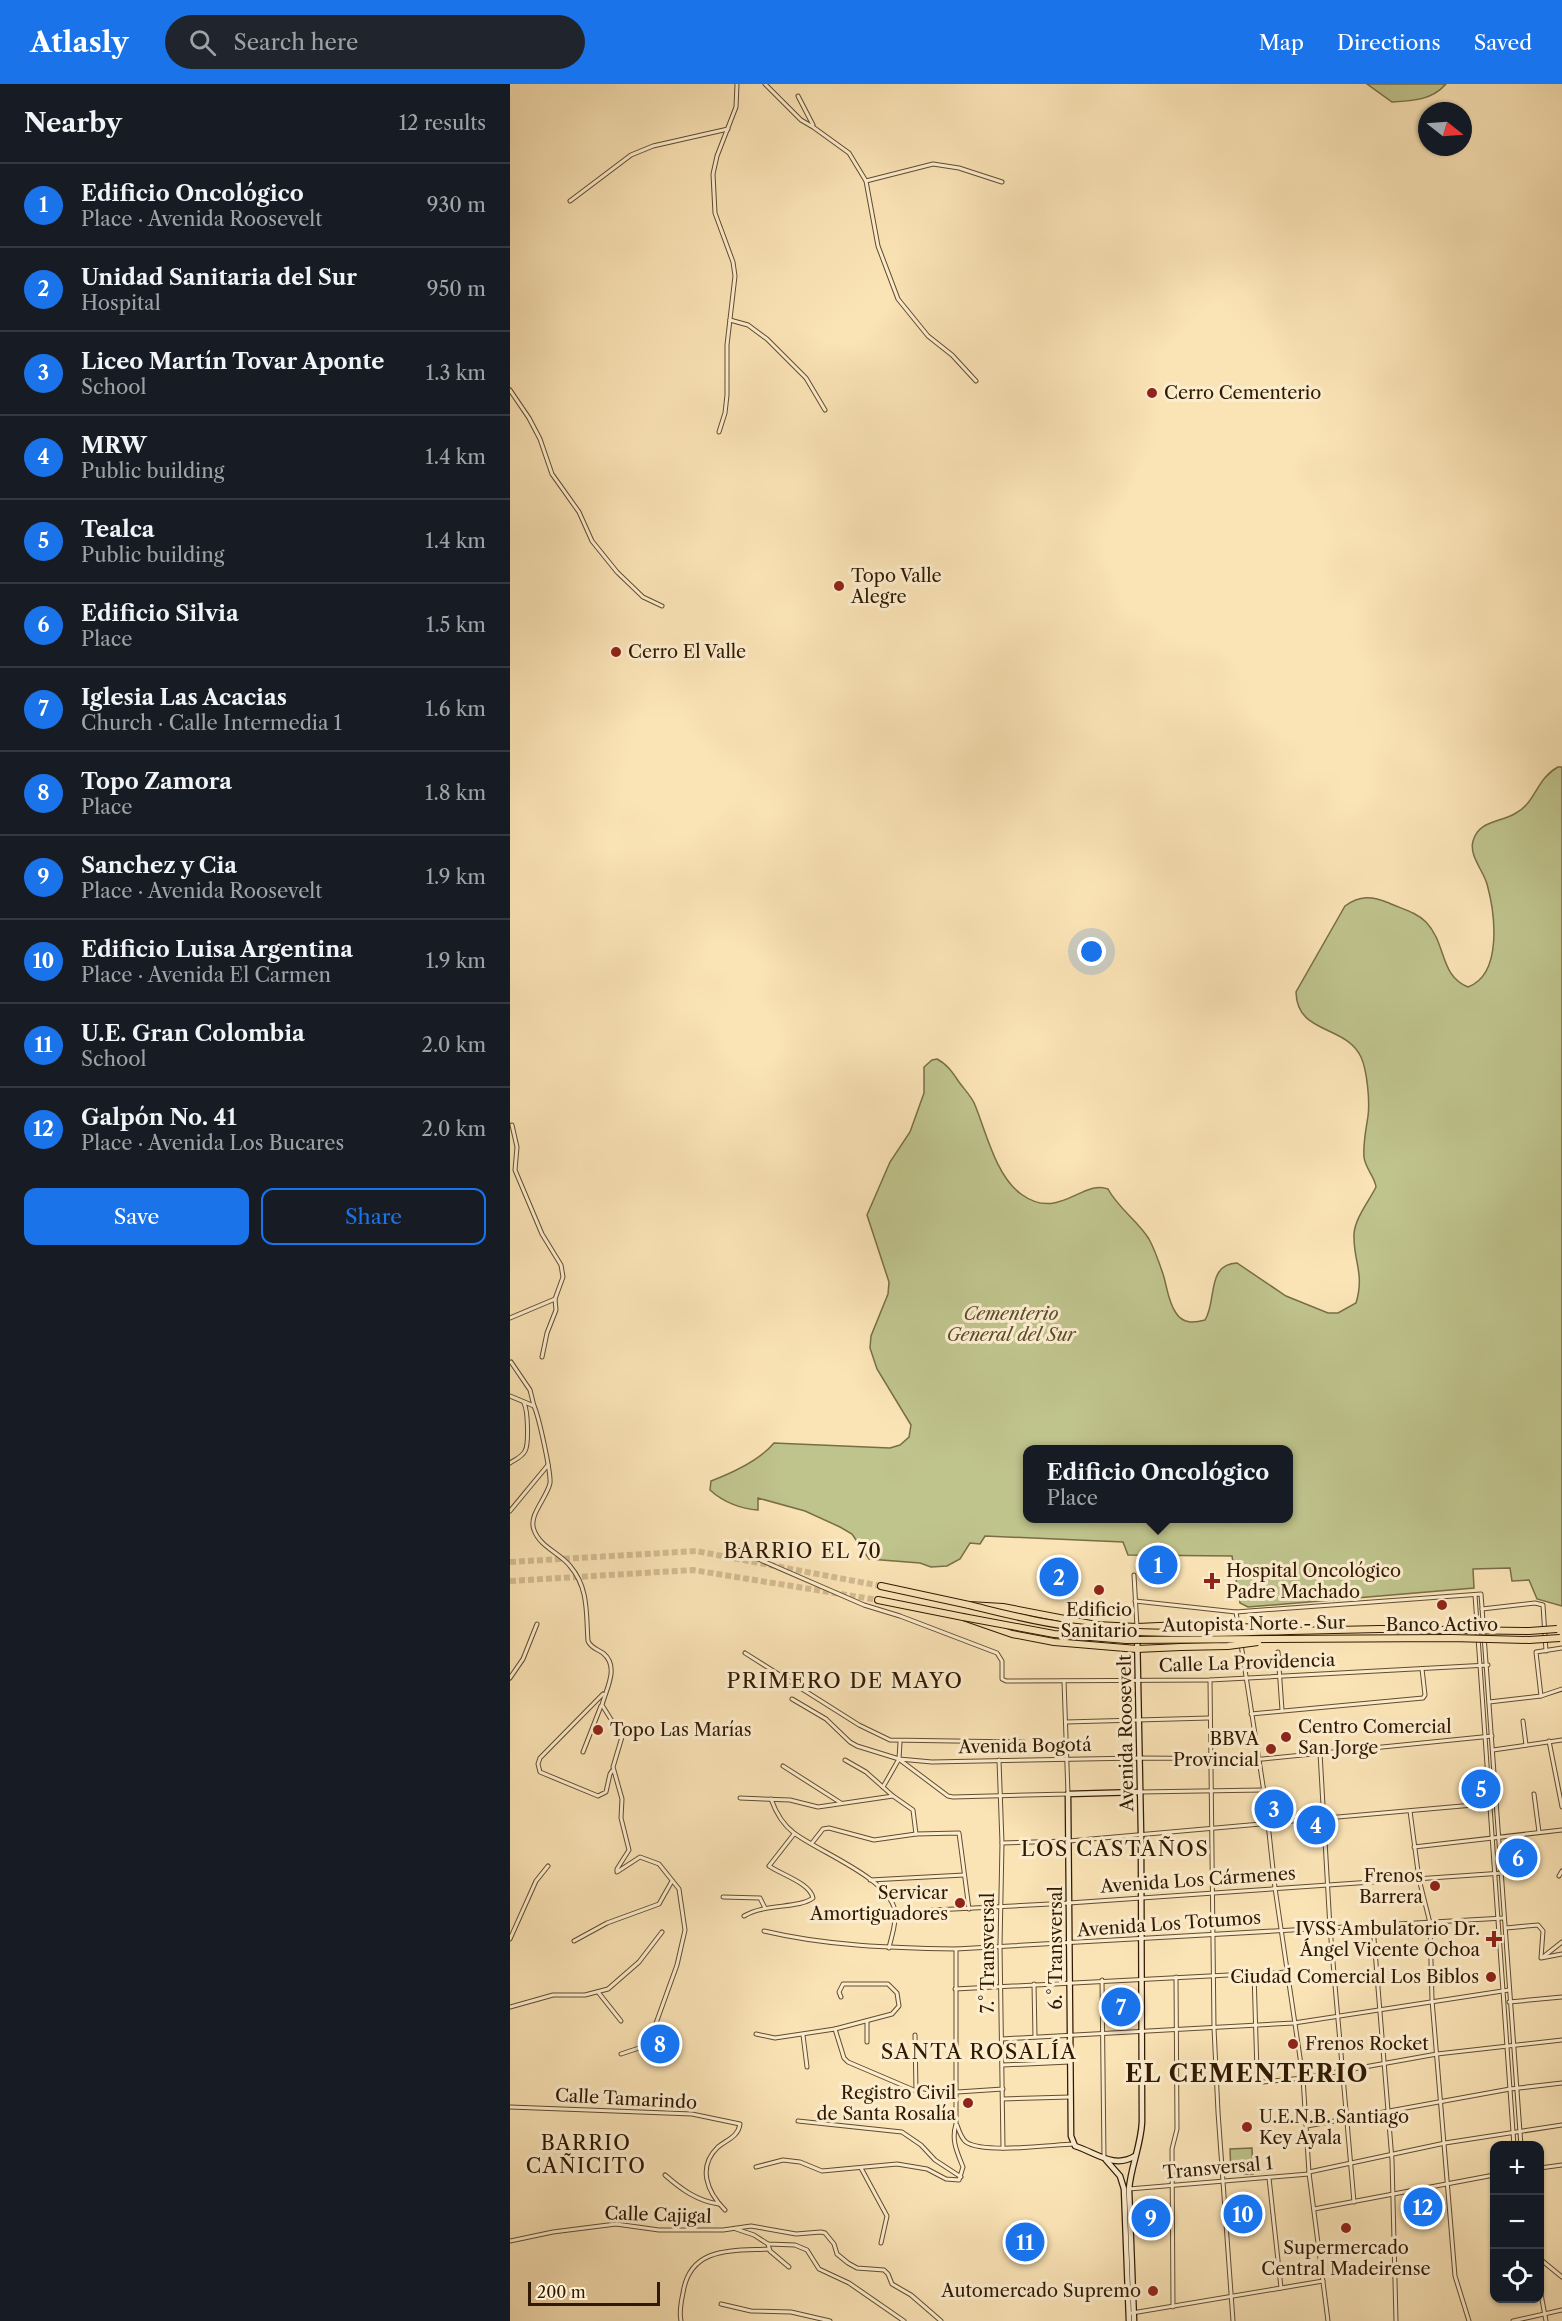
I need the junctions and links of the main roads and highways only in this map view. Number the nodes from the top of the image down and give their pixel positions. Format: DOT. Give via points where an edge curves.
graph roads {
  1 [pos="881,1586"];
  2 [pos="878,1600"];
  3 [pos="969,1605"];
  4 [pos="963,1617"];
  5 [pos="1560,1629"];
  6 [pos="1290,1631"];
  7 [pos="1561,1638"];
  8 [pos="1270,1640"];
  1 -- 3 [label="highway, Autopista Norte - Sur"];
  2 -- 4 [label="highway, Autopista Norte - Sur"];
  3 -- 6 [label="highway, bridge" via="1003,1607 1072,1622 1137,1627 1242,1626"];
  3 -- 6 [label="highway, Autopista Norte - Sur, bridge" via="1044,1622 1105,1630"];
  4 -- 8 [label="highway, Autopista Norte - Sur, bridge" via="1096,1639"];
  4 -- 8 [label="highway, bridge" via="1012,1634 1137,1649 1228,1646"];
  5 -- 6 [label="highway, Autopista Norte - Sur, bridge"];
  7 -- 8 [label="highway, Autopista Norte - Sur, bridge"];
}
